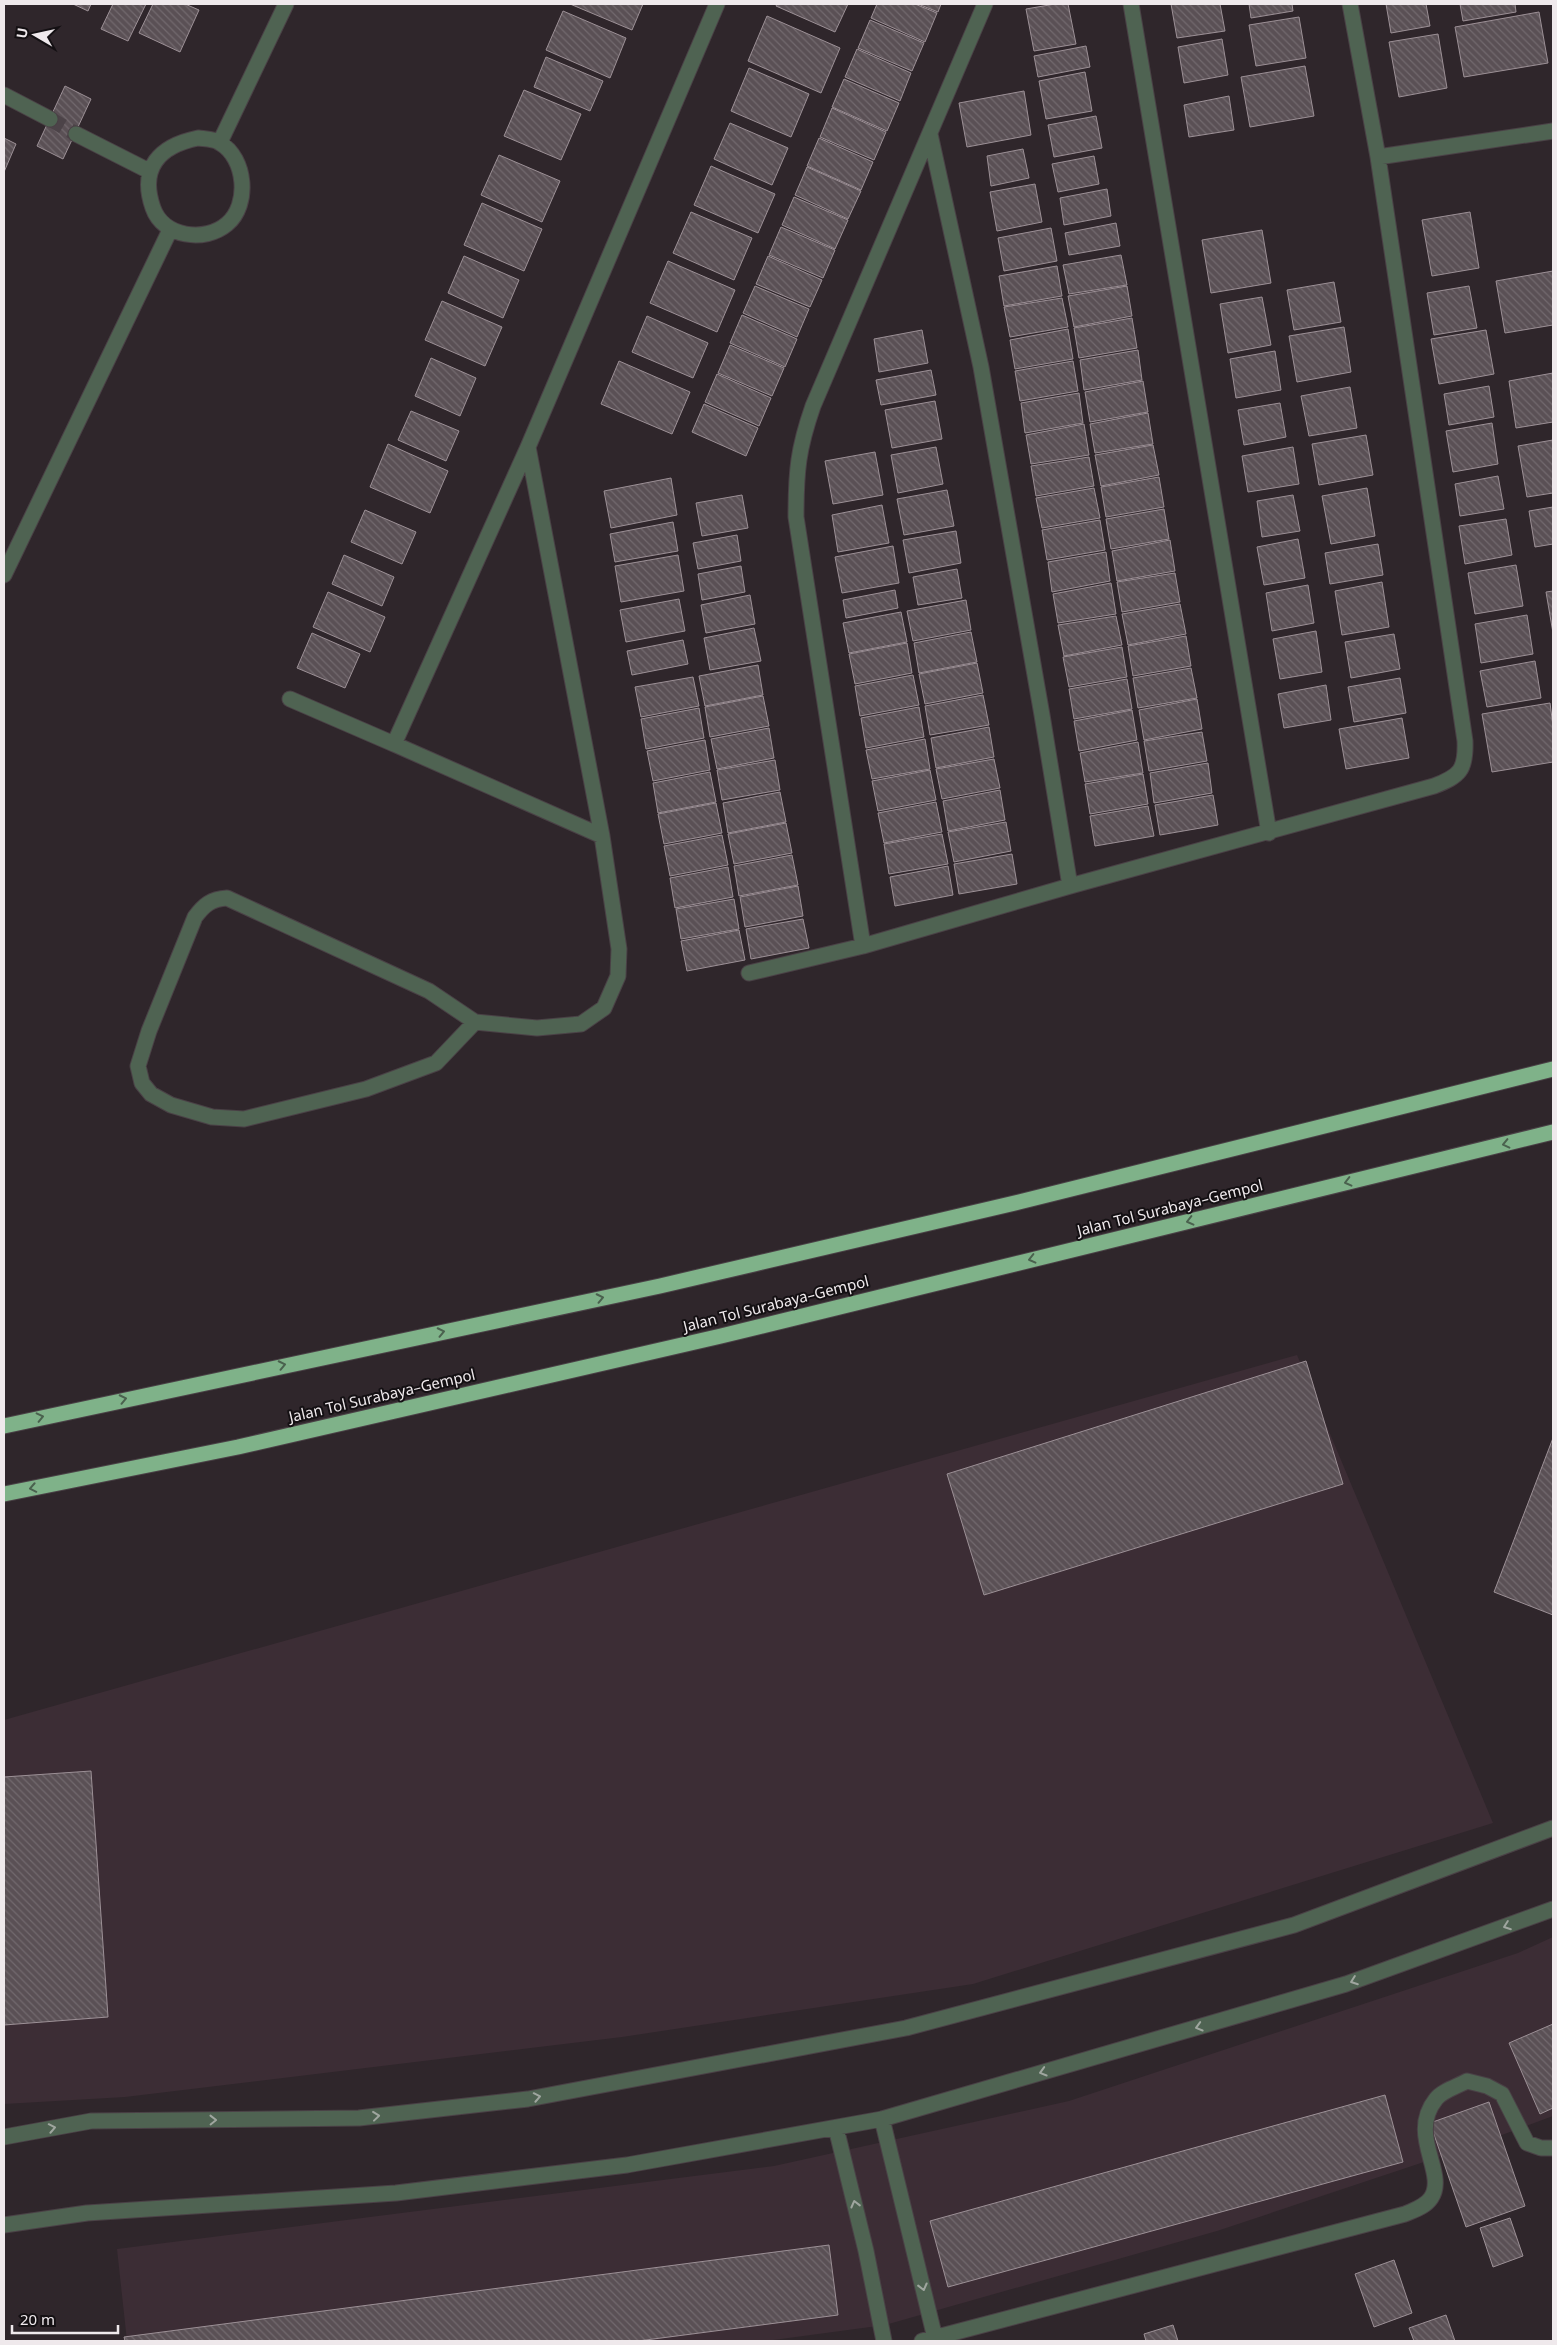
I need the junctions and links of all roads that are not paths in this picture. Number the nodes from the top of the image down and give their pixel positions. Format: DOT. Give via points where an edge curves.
graph roads {
  1 [pos="286,4"];
  2 [pos="717,4"];
  3 [pos="985,4"];
  4 [pos="1131,4"];
  5 [pos="1350,4"];
  6 [pos="4,95"];
  7 [pos="50,120"];
  8 [pos="1553,131"];
  9 [pos="76,134"];
  10 [pos="930,134"];
  11 [pos="220,142"];
  12 [pos="1378,157"];
  13 [pos="149,171"];
  14 [pos="170,230"];
  15 [pos="528,447"];
  16 [pos="4,575"];
  17 [pos="290,699"];
  18 [pos="394,744"];
  19 [pos="1270,833"];
  20 [pos="602,836"];
  21 [pos="1070,886"];
  22 [pos="863,946"];
  23 [pos="749,973"];
  24 [pos="475,1022"];
  25 [pos="1553,1069"];
  26 [pos="1553,1132"];
  27 [pos="4,1426"];
  28 [pos="4,1494"];
  29 [pos="1553,1828"];
  30 [pos="1553,1909"];
  31 [pos="882,2119"];
  32 [pos="836,2128"];
  33 [pos="4,2137"];
  34 [pos="1553,2148"];
  35 [pos="4,2225"];
  36 [pos="928,2340"];
  37 [pos="884,2341"];
  1 -- 11 [label="street"];
  2 -- 15 [label="street"];
  3 -- 10 [label="street"];
  4 -- 19 [label="street"];
  5 -- 12 [label="street"];
  6 -- 7 [label="street"];
  8 -- 12 [label="street"];
  9 -- 13 [label="street"];
  10 -- 21 [label="street" via="981,367"];
  10 -- 22 [label="street" via="814,406 800,443 796,477 796,517"];
  11 -- 13 [label="street" via="198,138 179,142 161,154"];
  11 -- 14 [label="street" via="232,153 241,171 239,205 228,224 210,233 190,235"];
  12 -- 19 [label="street" via="1466,759 1454,778 1434,786"];
  13 -- 14 [label="street" via="149,195 155,214"];
  14 -- 16 [label="street"];
  15 -- 18 [label="street"];
  15 -- 20 [label="street"];
  17 -- 18 [label="street"];
  18 -- 20 [label="street"];
  19 -- 21 [label="street"];
  20 -- 24 [label="street" via="619,949 618,976 604,1008 581,1024 537,1028"];
  21 -- 22 [label="street"];
  22 -- 23 [label="street"];
  24 -- 24 [label="street" via="429,991 227,898 215,899 204,905 195,917 138,1066 142,1083 151,1094 171,1105 212,1117 244,1119 366,1089 436,1063"];
  27 -- 25 [label="highway, one-way" via="660,1286 1010,1204"];
  26 -- 28 [label="highway, Jalan Tol Surabaya–Gempol, one-way" via="721,1336 247,1444"];
  33 -- 29 [label="street, one-way" via="91,2121 359,2118 528,2099 906,2028 1294,1926"];
  30 -- 31 [label="street, one-way" via="1346,1984"];
  31 -- 32 [label="street"];
  31 -- 36 [label="street, one-way"];
  32 -- 35 [label="street" via="627,2165 396,2193 87,2213"];
  37 -- 32 [label="street, one-way"];
  34 -- 36 [label="street" via="1527,2143 1502,2094 1487,2086 1466,2082 1437,2097 1426,2116 1424,2131 1436,2185 1431,2198 1421,2207"];
}
